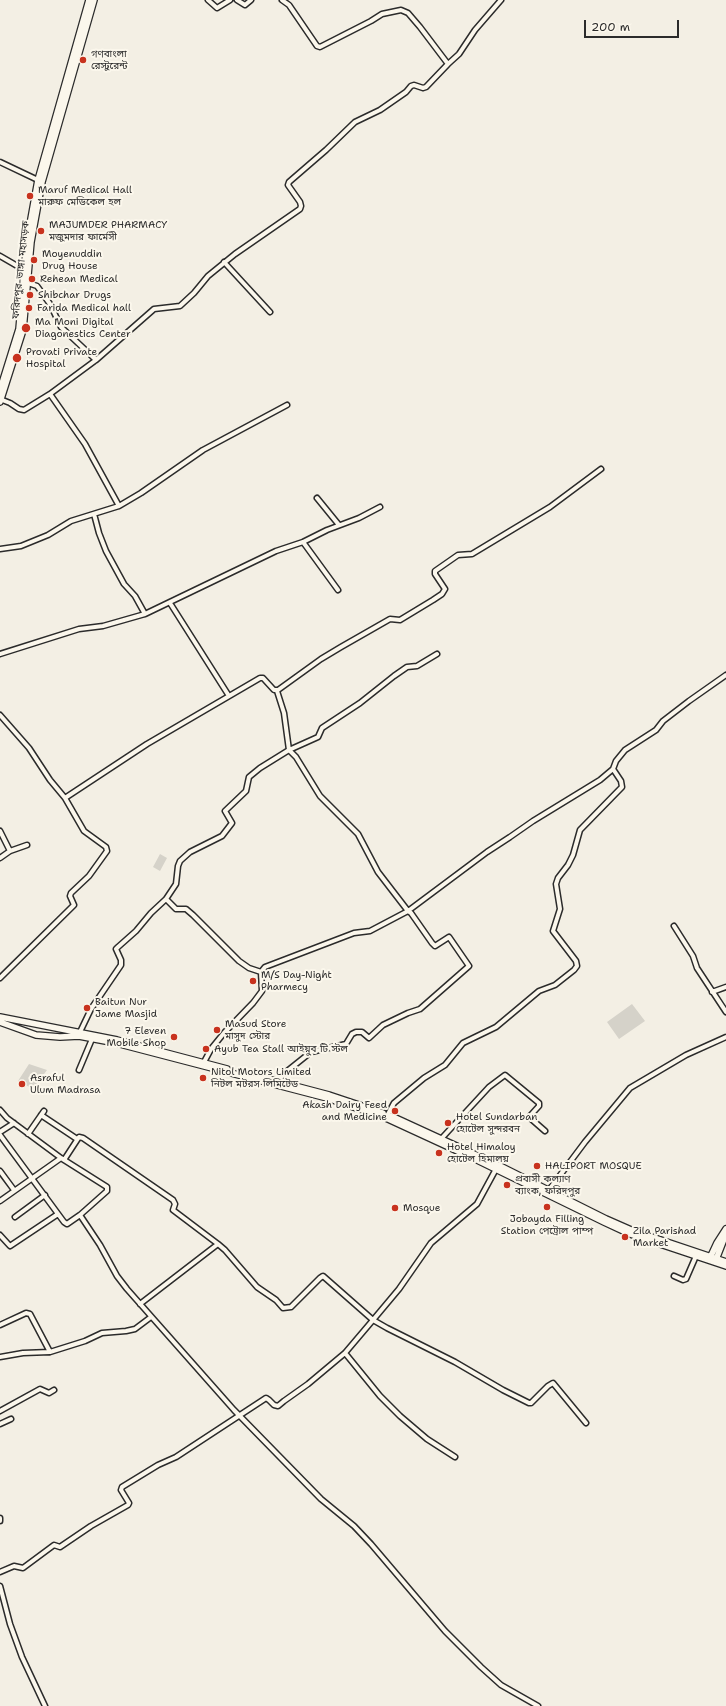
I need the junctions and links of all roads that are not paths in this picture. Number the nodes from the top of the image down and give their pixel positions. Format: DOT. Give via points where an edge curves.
graph roads {
  1 [pos="90,0"];
  2 [pos="94,0"];
  3 [pos="208,0"];
  4 [pos="230,0"];
  5 [pos="236,0"];
  6 [pos="251,0"];
  7 [pos="282,0"];
  8 [pos="501,0"];
  9 [pos="448,64"];
  10 [pos="1,163"];
  11 [pos="0,168"];
  12 [pos="40,181"];
  13 [pos="0,256"];
  14 [pos="224,262"];
  15 [pos="27,271"];
  16 [pos="28,283"];
  17 [pos="270,312"];
  18 [pos="96,360"];
  19 [pos="0,390"];
  20 [pos="50,394"];
  21 [pos="0,400"];
  22 [pos="287,405"];
  23 [pos="601,469"];
  24 [pos="317,498"];
  25 [pos="119,506"];
  26 [pos="380,507"];
  27 [pos="94,514"];
  28 [pos="339,525"];
  29 [pos="303,542"];
  30 [pos="0,549"];
  31 [pos="338,590"];
  32 [pos="170,603"];
  33 [pos="146,614"];
  34 [pos="0,654"];
  35 [pos="437,654"];
  36 [pos="726,675"];
  37 [pos="277,691"];
  38 [pos="229,696"];
  39 [pos="0,714"];
  40 [pos="289,750"];
  41 [pos="612,769"];
  42 [pos="64,798"];
  43 [pos="0,831"];
  44 [pos="28,845"];
  45 [pos="10,851"];
  46 [pos="0,858"];
  47 [pos="166,899"];
  48 [pos="408,911"];
  49 [pos="674,926"];
  50 [pos="261,972"];
  51 [pos="0,978"];
  52 [pos="726,987"];
  53 [pos="712,992"];
  54 [pos="726,1012"];
  55 [pos="0,1017"];
  56 [pos="0,1022"];
  57 [pos="80,1032"];
  58 [pos="89,1037"];
  59 [pos="726,1037"];
  60 [pos="203,1065"];
  61 [pos="79,1070"];
  62 [pos="246,1075"];
  63 [pos="278,1081"];
  64 [pos="328,1097"];
  65 [pos="0,1110"];
  66 [pos="387,1116"];
  67 [pos="14,1123"];
  68 [pos="414,1128"];
  69 [pos="545,1131"];
  70 [pos="0,1134"];
  71 [pos="28,1134"];
  72 [pos="77,1139"];
  73 [pos="442,1139"];
  74 [pos="476,1157"];
  75 [pos="62,1159"];
  76 [pos="496,1169"];
  77 [pos="0,1171"];
  78 [pos="32,1178"];
  79 [pos="542,1189"];
  80 [pos="14,1190"];
  81 [pos="549,1190"];
  82 [pos="45,1195"];
  83 [pos="0,1200"];
  84 [pos="566,1201"];
  85 [pos="58,1214"];
  86 [pos="80,1215"];
  87 [pos="15,1217"];
  88 [pos="726,1229"];
  89 [pos="726,1234"];
  90 [pos="0,1235"];
  91 [pos="218,1244"];
  92 [pos="696,1256"];
  93 [pos="713,1260"];
  94 [pos="726,1262"];
  95 [pos="726,1266"];
  96 [pos="674,1276"];
  97 [pos="140,1304"];
  98 [pos="151,1317"];
  99 [pos="373,1320"];
  100 [pos="0,1325"];
  101 [pos="50,1352"];
  102 [pos="346,1353"];
  103 [pos="0,1357"];
  104 [pos="54,1390"];
  105 [pos="0,1411"];
  106 [pos="239,1415"];
  107 [pos="11,1419"];
  108 [pos="586,1423"];
  109 [pos="0,1424"];
  110 [pos="455,1457"];
  111 [pos="0,1518"];
  112 [pos="0,1522"];
  113 [pos="0,1572"];
  114 [pos="0,1586"];
  115 [pos="45,1706"];
  116 [pos="538,1706"];
  1 -- 12 [label="highway, ফরিদপুর-ভাঙ্গা মহাসড়ক"];
  2 -- 12 [label="highway, ফরিদপুর-ভাঙ্গা মহাসড়ক"];
  3 -- 4 [label="street" via="217,8"];
  5 -- 6 [label="street" via="245,5"];
  7 -- 9 [label="street" via="320,47 382,14 401,10 408,13"];
  8 -- 9 [label="street" via="474,30 459,54"];
  9 -- 14 [label="street" via="426,87 411,86 380,110 355,122 289,182 288,185 302,206 300,209"];
  10 -- 11 [label="street"];
  10 -- 12 [label="street"];
  12 -- 15 [label="highway, ফরিদপুর-ভাঙ্গা মহাসড়ক" via="27,241"];
  13 -- 15 [label="street"];
  14 -- 17 [label="street"];
  14 -- 18 [label="street" via="180,306 154,309"];
  15 -- 16 [label="highway, ফরিদপুর-ভাঙ্গা মহাসড়ক"];
  15 -- 19 [label="highway, ফরিদপুর-ভাঙ্গা মহাসড়ক" via="19,329"];
  16 -- 18 [label="street" via="36,286 50,304 61,327"];
  16 -- 21 [label="highway, ফরিদপুর-ভাঙ্গা মহাসড়ক" via="23,330"];
  18 -- 20 [label="street"];
  20 -- 21 [label="street" via="24,410"];
  20 -- 25 [label="street" via="85,444"];
  22 -- 25 [label="street" via="203,450"];
  23 -- 37 [label="street" via="550,507 472,554 458,556 435,571 445,589 439,596 400,620 390,619 341,647"];
  24 -- 28 [label="street"];
  25 -- 27 [label="street"];
  26 -- 28 [label="street"];
  27 -- 30 [label="street" via="72,521 22,546"];
  27 -- 33 [label="street" via="106,551 124,584"];
  28 -- 29 [label="street"];
  29 -- 31 [label="street"];
  29 -- 32 [label="street" via="276,551"];
  32 -- 33 [label="street"];
  32 -- 38 [label="street"];
  33 -- 34 [label="street" via="103,626 79,629"];
  35 -- 40 [label="street" via="417,666 409,666 401,671 322,728 318,737"];
  36 -- 41 [label="street" via="688,701 656,730 625,750"];
  37 -- 38 [label="street" via="262,677"];
  37 -- 40 [label="street" via="284,713"];
  38 -- 42 [label="street" via="147,744"];
  39 -- 42 [label="street" via="29,748"];
  40 -- 47 [label="street" via="249,777 246,790 226,811 232,823 222,836 190,852 180,861 176,884"];
  40 -- 48 [label="street" via="320,796 358,834 378,872"];
  41 -- 48 [label="street" via="591,787 562,802 487,852"];
  41 -- 66 [label="street" via="622,786 580,830 573,855 556,884 560,909 553,931 576,961 577,966 555,986 539,990 496,1027 463,1043 445,1065 399,1098"];
  42 -- 51 [label="street" via="84,831 107,851 70,896 74,905"];
  43 -- 45 [label="street"];
  44 -- 45 [label="street"];
  45 -- 46 [label="street"];
  47 -- 50 [label="street" via="176,909 186,909 193,915 239,962"];
  47 -- 57 [label="street" via="116,949 121,965 91,1009"];
  48 -- 50 [label="street" via="370,931 354,933 270,964"];
  48 -- 63 [label="street" via="435,946 450,937 470,966 420,1009 383,1025 369,1038 362,1032 356,1032 346,1044 311,1052"];
  49 -- 53 [label="street"];
  50 -- 60 [label="street" via="262,991 211,1049"];
  52 -- 53 [label="street"];
  53 -- 54 [label="street"];
  55 -- 57 [label="highway"];
  56 -- 58 [label="highway" via="36,1035"];
  57 -- 58 [label="highway"];
  58 -- 60 [label="highway"];
  58 -- 61 [label="street"];
  59 -- 81 [label="street" via="686,1055 630,1088"];
  60 -- 62 [label="highway"];
  62 -- 63 [label="highway"];
  62 -- 64 [label="highway"];
  63 -- 64 [label="highway"];
  64 -- 66 [label="highway"];
  65 -- 67 [label="street"];
  66 -- 68 [label="highway"];
  67 -- 70 [label="street"];
  67 -- 71 [label="street"];
  68 -- 73 [label="highway"];
  68 -- 74 [label="highway"];
  69 -- 73 [label="street" via="529,1118 539,1103 505,1075 489,1087"];
  70 -- 78 [label="street"];
  71 -- 72 [label="street" via="43,1113"];
  71 -- 75 [label="street"];
  72 -- 75 [label="street"];
  72 -- 91 [label="street" via="84,1138 173,1200 173,1210"];
  73 -- 74 [label="highway"];
  74 -- 76 [label="highway"];
  74 -- 79 [label="highway"];
  75 -- 78 [label="street"];
  75 -- 86 [label="street" via="107,1187 107,1191"];
  76 -- 79 [label="highway"];
  76 -- 99 [label="street" via="477,1204 431,1242 399,1289"];
  77 -- 80 [label="street"];
  78 -- 80 [label="street"];
  78 -- 82 [label="street"];
  79 -- 81 [label="highway"];
  79 -- 84 [label="highway"];
  80 -- 83 [label="street"];
  81 -- 84 [label="highway"];
  82 -- 85 [label="street"];
  82 -- 87 [label="street"];
  84 -- 92 [label="highway" via="630,1234"];
  84 -- 93 [label="highway" via="631,1230"];
  85 -- 86 [label="street" via="67,1224"];
  85 -- 90 [label="street" via="10,1246"];
  86 -- 97 [label="street" via="117,1276"];
  88 -- 93 [label="highway" via="717,1243"];
  89 -- 93 [label="highway"];
  91 -- 97 [label="street"];
  91 -- 99 [label="street" via="257,1287 283,1308 291,1307 323,1276"];
  92 -- 93 [label="highway"];
  92 -- 96 [label="street" via="686,1279"];
  93 -- 94 [label="highway"];
  93 -- 95 [label="highway"];
  97 -- 98 [label="street"];
  98 -- 101 [label="street" via="135,1329 102,1333"];
  98 -- 106 [label="street"];
  99 -- 102 [label="street"];
  99 -- 108 [label="street" via="529,1403 553,1383"];
  100 -- 101 [label="street" via="26,1313 30,1314"];
  101 -- 103 [label="street"];
  102 -- 106 [label="street" via="278,1406 266,1398"];
  102 -- 110 [label="street" via="380,1396 400,1416 427,1439"];
  104 -- 105 [label="street" via="49,1393 40,1389"];
  106 -- 113 [label="street" via="176,1457 122,1487 128,1505 60,1547 54,1546 23,1568 14,1566"];
  106 -- 116 [label="street" via="321,1499 354,1526 445,1631 501,1685"];
  107 -- 109 [label="street"];
  111 -- 112 [label="street"];
  114 -- 115 [label="street" via="22,1657"];
}
